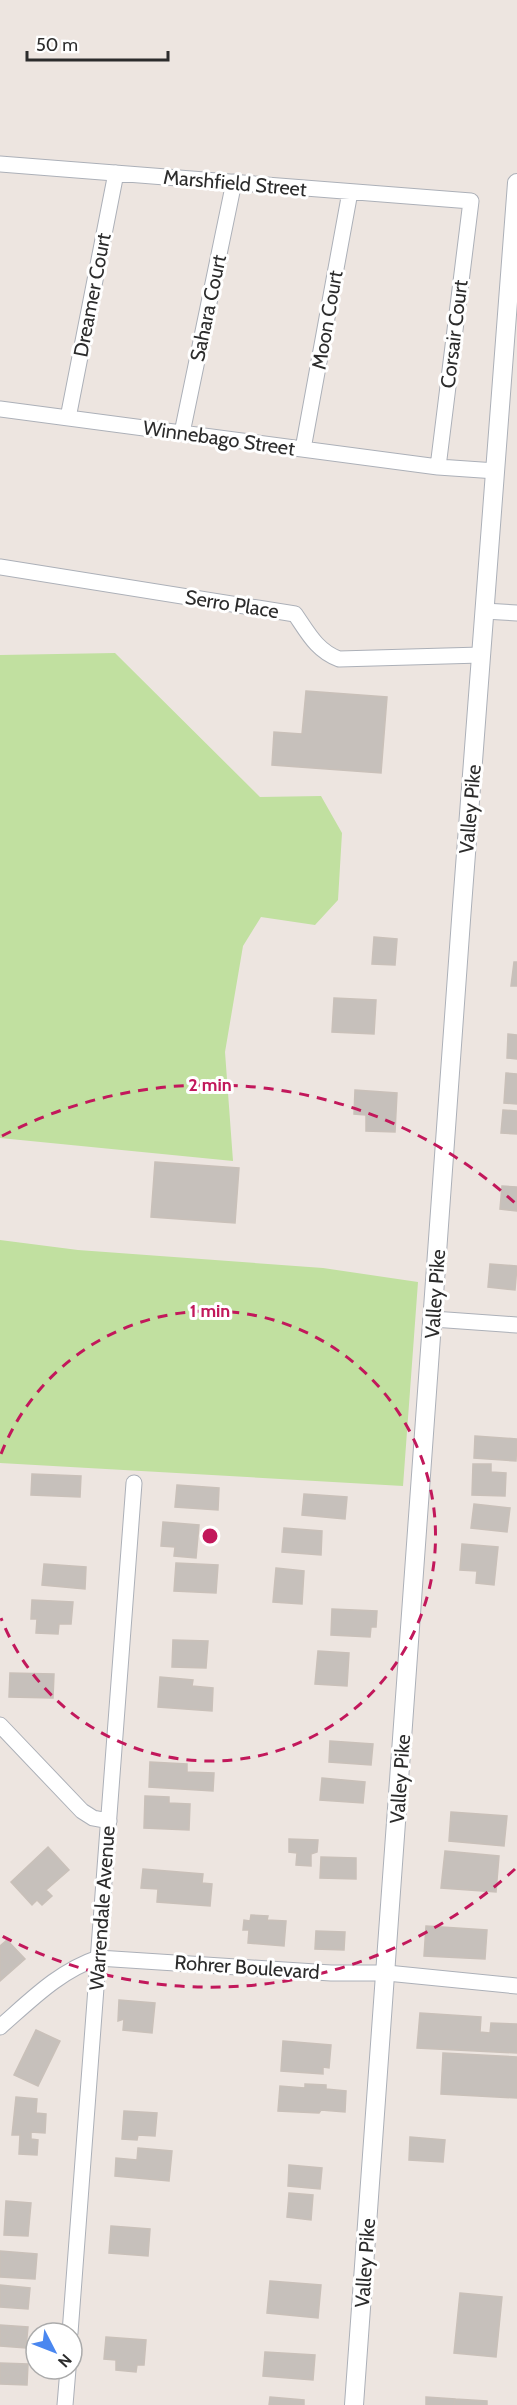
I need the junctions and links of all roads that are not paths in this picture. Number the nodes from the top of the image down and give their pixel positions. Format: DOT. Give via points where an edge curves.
graph roads {
  1 [pos="0,164"];
  2 [pos="116,173"];
  3 [pos="234,182"];
  4 [pos="517,183"];
  5 [pos="350,192"];
  6 [pos="471,201"];
  7 [pos="0,409"];
  8 [pos="68,418"];
  9 [pos="182,433"];
  10 [pos="303,449"];
  11 [pos="438,467"];
  12 [pos="496,471"];
  13 [pos="0,567"];
  14 [pos="484,611"];
  15 [pos="517,614"];
  16 [pos="481,655"];
  17 [pos="433,1319"];
  18 [pos="517,1324"];
  19 [pos="134,1483"];
  20 [pos="0,1725"];
  21 [pos="109,1821"];
  22 [pos="98,1958"];
  23 [pos="387,1973"];
  24 [pos="517,1986"];
  25 [pos="0,2027"];
  26 [pos="71,2321"];
  27 [pos="67,2381"];
  28 [pos="65,2405"];
  29 [pos="354,2405"];
  1 -- 2 [label="street, Marshfield Street"];
  2 -- 3 [label="street, Marshfield Street"];
  2 -- 8 [label="street, Dreamer Court"];
  3 -- 5 [label="street, Marshfield Street"];
  3 -- 9 [label="street, Sahara Court"];
  4 -- 12 [label="street, Valley Pike"];
  5 -- 6 [label="street, Marshfield Street"];
  5 -- 10 [label="street, Moon Court"];
  6 -- 11 [label="street, Corsair Court"];
  7 -- 8 [label="street, Winnebago Street"];
  8 -- 9 [label="street, Winnebago Street"];
  9 -- 10 [label="street, Winnebago Street"];
  10 -- 11 [label="street, Winnebago Street"];
  11 -- 12 [label="street, Winnebago Street"];
  12 -- 14 [label="street, Valley Pike"];
  13 -- 16 [label="street, Serro Place" via="295,614 317,646 339,659"];
  14 -- 15 [label="street"];
  14 -- 16 [label="street, Valley Pike"];
  16 -- 17 [label="street, Valley Pike"];
  17 -- 18 [label="street"];
  17 -- 23 [label="street, Valley Pike"];
  19 -- 21 [label="street, Warrendale Avenue"];
  20 -- 21 [label="street" via="82,1812"];
  21 -- 22 [label="street, Warrendale Avenue"];
  22 -- 23 [label="street, Rohrer Boulevard"];
  22 -- 25 [label="street, Rohrer Boulevard" via="61,1975"];
  22 -- 26 [label="street, Warrendale Avenue"];
  23 -- 24 [label="street, Rohrer Boulevard"];
  23 -- 29 [label="street, Valley Pike"];
  27 -- 28 [label="street"];
}
